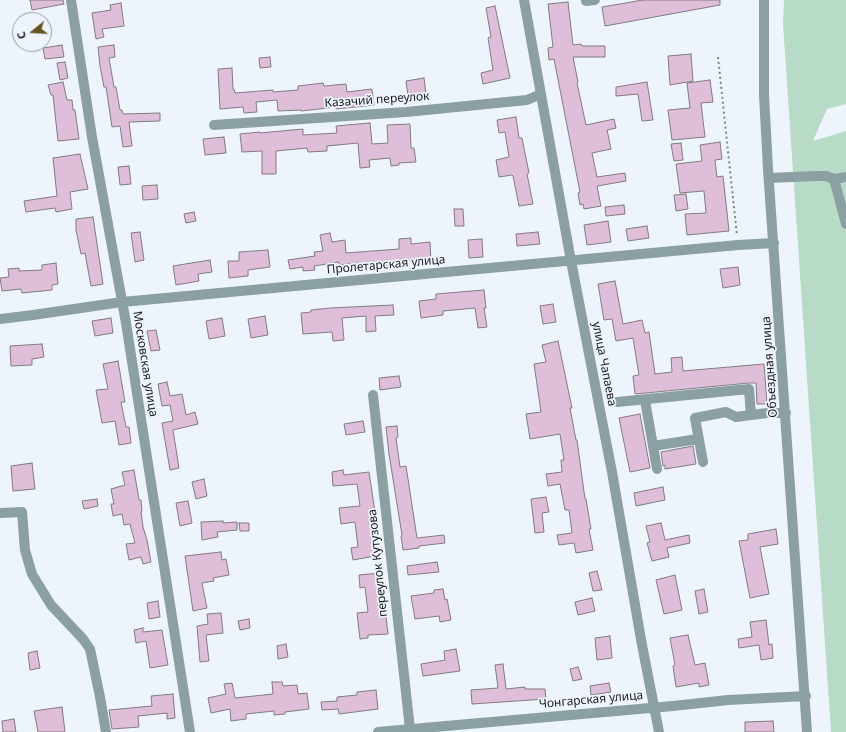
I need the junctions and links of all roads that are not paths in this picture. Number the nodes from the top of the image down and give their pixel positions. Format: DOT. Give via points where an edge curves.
graph roads {
  1 [pos="71,0"];
  2 [pos="524,0"];
  3 [pos="586,0"];
  4 [pos="595,0"];
  5 [pos="764,0"];
  6 [pos="541,94"];
  7 [pos="214,125"];
  8 [pos="846,177"];
  9 [pos="769,178"];
  10 [pos="834,179"];
  11 [pos="843,202"];
  12 [pos="846,224"];
  13 [pos="774,243"];
  14 [pos="571,261"];
  15 [pos="122,302"];
  16 [pos="0,319"];
  17 [pos="373,395"];
  18 [pos="645,400"];
  19 [pos="617,402"];
  20 [pos="786,413"];
  21 [pos="751,415"];
  22 [pos="698,439"];
  23 [pos="653,446"];
  24 [pos="703,462"];
  25 [pos="657,469"];
  26 [pos="0,513"];
  27 [pos="806,696"];
  28 [pos="655,707"];
  29 [pos="473,728"];
  30 [pos="410,729"];
  31 [pos="106,732"];
  32 [pos="190,732"];
  33 [pos="378,732"];
  34 [pos="659,732"];
  35 [pos="808,732"];
  1 -- 15 [label="street, Московская улица" via="92,137"];
  2 -- 6 [label="street, улица Чапаева"];
  3 -- 4 [label="street"];
  5 -- 9 [label="street, Объездная улица" via="764,95"];
  6 -- 7 [label="street, Казачий переулок" via="526,100 414,111"];
  6 -- 14 [label="street, улица Чапаева"];
  8 -- 10 [label="street"];
  9 -- 10 [label="street" via="826,176"];
  9 -- 13 [label="street, Объездная улица"];
  10 -- 11 [label="street"];
  11 -- 12 [label="street"];
  13 -- 14 [label="street, Пролетарская улица"];
  13 -- 20 [label="street, Объездная улица"];
  14 -- 15 [label="street, Пролетарская улица"];
  14 -- 28 [label="street, улица Чапаева"];
  15 -- 16 [label="street, Пролетарская улица"];
  15 -- 32 [label="street, Московская улица"];
  17 -- 30 [label="street, переулок Кутузова"];
  18 -- 19 [label="street"];
  18 -- 21 [label="street" via="749,390"];
  18 -- 23 [label="street"];
  20 -- 21 [label="street"];
  20 -- 27 [label="street, Объездная улица"];
  21 -- 22 [label="street" via="736,418 726,412 695,418"];
  22 -- 23 [label="street"];
  22 -- 24 [label="street"];
  23 -- 25 [label="street"];
  26 -- 31 [label="street" via="22,512 25,550 32,574 51,604 90,648"];
  27 -- 28 [label="street, Чонгарская улица"];
  27 -- 35 [label="street, Объездная улица"];
  28 -- 29 [label="street, Чонгарская улица"];
  28 -- 34 [label="street, улица Чапаева"];
  29 -- 30 [label="street, Чонгарская улица"];
  30 -- 33 [label="street, Чонгарская улица"];
}
